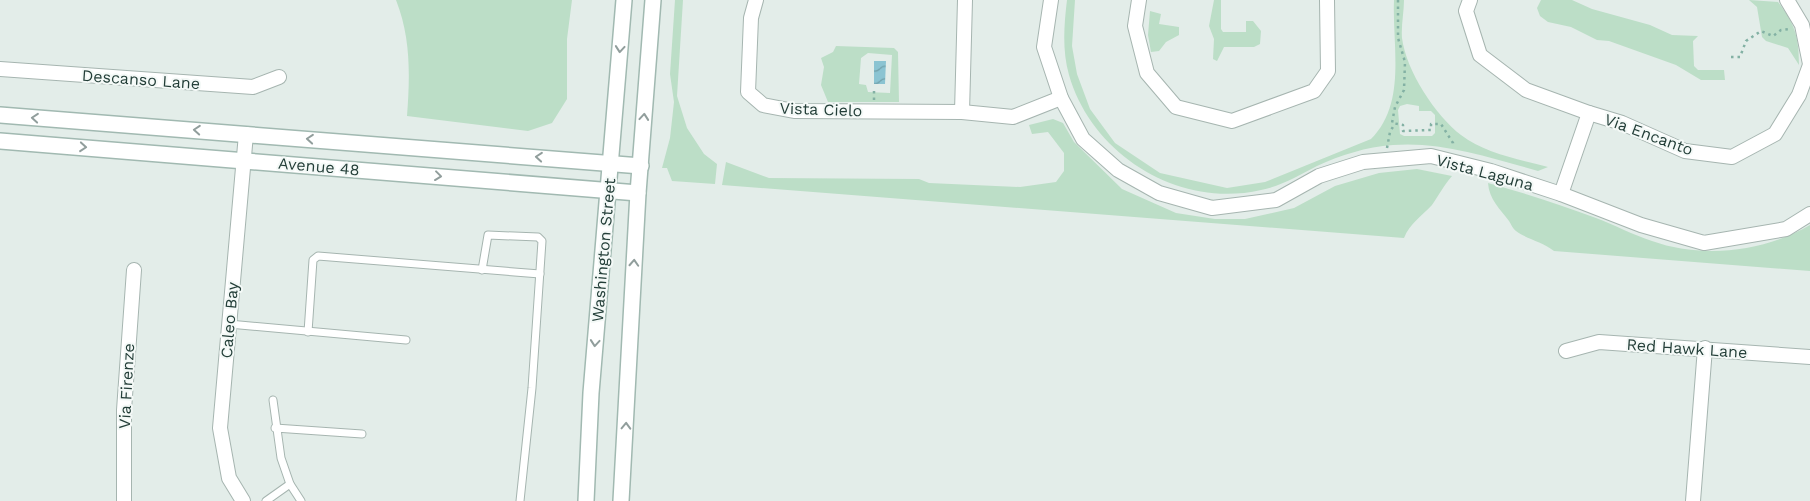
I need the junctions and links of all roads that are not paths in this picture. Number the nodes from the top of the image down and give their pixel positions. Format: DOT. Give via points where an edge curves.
graph roads {
  1 [pos="624,0"];
  2 [pos="653,0"];
  3 [pos="756,0"];
  4 [pos="964,0"];
  5 [pos="1051,0"];
  6 [pos="1139,0"];
  7 [pos="1327,0"];
  8 [pos="1470,0"];
  9 [pos="1787,0"];
  10 [pos="1806,30"];
  11 [pos="1810,65"];
  12 [pos="0,69"];
  13 [pos="279,77"];
  14 [pos="1061,98"];
  15 [pos="962,112"];
  16 [pos="1589,114"];
  17 [pos="0,115"];
  18 [pos="246,134"];
  19 [pos="0,141"];
  20 [pos="244,160"];
  21 [pos="610,163"];
  22 [pos="640,166"];
  23 [pos="609,190"];
  24 [pos="638,193"];
  25 [pos="1561,194"];
  26 [pos="1810,214"];
  27 [pos="134,270"];
  28 [pos="482,270"];
  29 [pos="540,274"];
  30 [pos="229,324"];
  31 [pos="308,332"];
  32 [pos="406,340"];
  33 [pos="1705,348"];
  34 [pos="1566,351"];
  35 [pos="1810,357"];
  36 [pos="273,400"];
  37 [pos="275,428"];
  38 [pos="362,434"];
  39 [pos="290,484"];
  40 [pos="124,501"];
  41 [pos="242,501"];
  42 [pos="266,501"];
  43 [pos="301,501"];
  44 [pos="520,501"];
  45 [pos="586,501"];
  46 [pos="621,501"];
  47 [pos="1692,501"];
  1 -- 21 [label="main road, Washington Street, one-way"];
  22 -- 2 [label="main road, Washington Street, one-way"];
  3 -- 15 [label="street, Vista Cielo" via="751,18 748,92 763,105 794,111"];
  4 -- 15 [label="street"];
  5 -- 14 [label="street, Vista Laguna" via="1044,47"];
  6 -- 7 [label="street" via="1135,26 1147,73 1176,107 1232,121 1314,91 1328,72"];
  8 -- 16 [label="street, Via Encanto" via="1466,11 1480,55 1526,90"];
  9 -- 10 [label="street, Via Encanto"];
  10 -- 11 [label="street, Via Encanto"];
  11 -- 16 [label="street, Via Encanto" via="1799,96 1775,134 1732,157 1685,151 1622,123"];
  12 -- 13 [label="street, Descanso Lane" via="253,87"];
  14 -- 15 [label="street, Vista Cielo" via="1013,117"];
  14 -- 25 [label="street, Vista Laguna" via="1083,139 1118,170 1159,193 1212,208 1276,200 1319,176 1363,162 1431,156"];
  16 -- 25 [label="street, Via Encanto"];
  18 -- 17 [label="main road, Avenue 48, one-way"];
  18 -- 20 [label="street, Caleo Bay"];
  21 -- 18 [label="main road, Avenue 48, one-way"];
  19 -- 20 [label="main road, Avenue 48, one-way"];
  20 -- 23 [label="main road, Avenue 48, one-way"];
  20 -- 30 [label="street, Caleo Bay"];
  21 -- 22 [label="main road, Avenue 48"];
  21 -- 23 [label="main road, Washington Street"];
  22 -- 24 [label="main road, Washington Street"];
  23 -- 24 [label="main road, Avenue 48"];
  23 -- 45 [label="main road, Washington Street, one-way" via="591,393"];
  46 -- 24 [label="main road, Washington Street, one-way"];
  25 -- 26 [label="street, Vista Laguna" via="1641,226 1704,243 1786,228"];
  27 -- 40 [label="street, Via Firenze" via="124,410"];
  28 -- 29 [label="lane"];
  28 -- 29 [label="lane" via="488,235 538,237 542,241"];
  28 -- 31 [label="lane" via="318,256 313,260"];
  29 -- 44 [label="lane"];
  30 -- 31 [label="lane"];
  30 -- 41 [label="street, Caleo Bay" via="220,428 229,478"];
  31 -- 32 [label="lane"];
  33 -- 34 [label="street, Red Hawk Lane" via="1598,342"];
  33 -- 35 [label="street, Red Hawk Lane"];
  33 -- 47 [label="street"];
  36 -- 37 [label="lane"];
  37 -- 38 [label="lane"];
  37 -- 39 [label="lane" via="280,458"];
  39 -- 42 [label="lane"];
  39 -- 43 [label="lane"];
}
